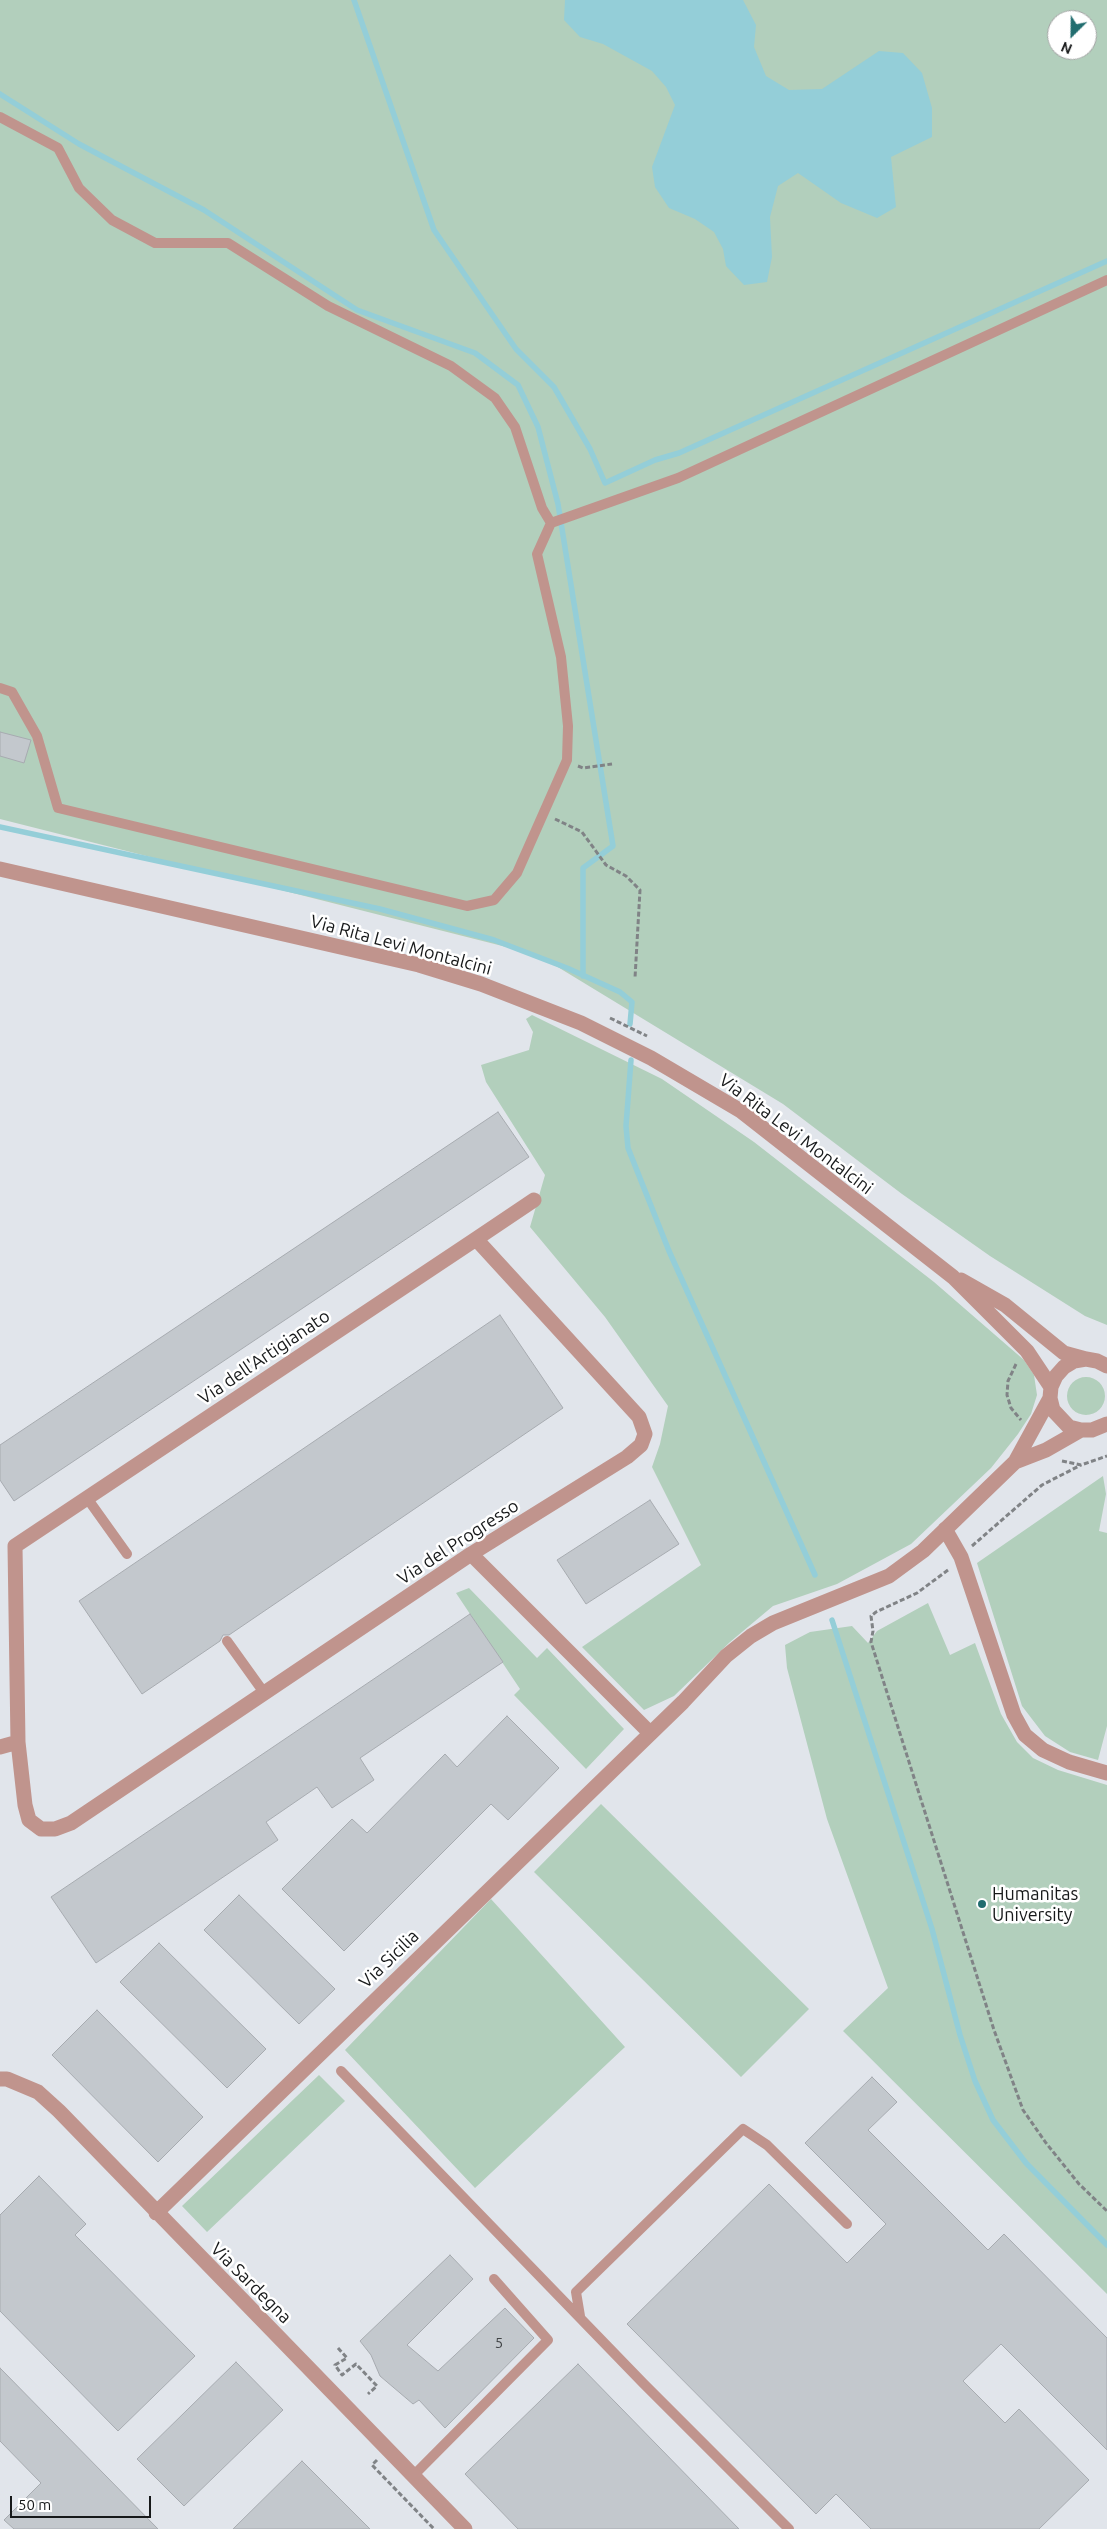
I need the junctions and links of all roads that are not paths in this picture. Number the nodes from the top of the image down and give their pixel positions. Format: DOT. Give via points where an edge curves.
graph roads {
  1 [pos="0,117"];
  2 [pos="1107,280"];
  3 [pos="551,523"];
  4 [pos="0,688"];
  5 [pos="0,869"];
  6 [pos="534,1200"];
  7 [pos="476,1239"];
  8 [pos="953,1277"];
  9 [pos="1086,1359"];
  10 [pos="1107,1366"];
  11 [pos="1051,1392"];
  12 [pos="1107,1424"];
  13 [pos="1081,1430"];
  14 [pos="1015,1462"];
  15 [pos="87,1498"];
  16 [pos="945,1530"];
  17 [pos="15,1546"];
  18 [pos="127,1554"];
  19 [pos="471,1554"];
  20 [pos="228,1641"];
  21 [pos="265,1694"];
  22 [pos="649,1732"];
  23 [pos="18,1742"];
  24 [pos="0,1747"];
  25 [pos="1107,1772"];
  26 [pos="341,2071"];
  27 [pos="0,2080"];
  28 [pos="156,2213"];
  29 [pos="847,2224"];
  30 [pos="494,2279"];
  31 [pos="580,2317"];
  32 [pos="413,2476"];
  33 [pos="465,2529"];
  34 [pos="789,2529"];
  1 -- 3 [label="lane" via="58,148 79,188 112,220 156,243 228,243 328,306 451,366 495,398 515,427 542,508"];
  2 -- 3 [label="lane" via="678,478"];
  3 -- 4 [label="lane" via="537,554 561,657 568,726 567,760 517,872 494,900 467,906 58,808 37,736 12,692"];
  5 -- 8 [label="street, Via Rita Levi Montalcini" via="418,965 481,984 581,1023 666,1066 740,1111"];
  6 -- 7 [label="street, Via dell'Artigianato"];
  7 -- 15 [label="street, Via dell'Artigianato"];
  7 -- 19 [label="street, Via del Progresso" via="639,1417 646,1434 641,1445 627,1457"];
  8 -- 9 [label="street, Via Rita Levi Montalcini" via="989,1294 1064,1353"];
  8 -- 11 [label="street, Via Rita Levi Montalcini" via="1028,1352"];
  9 -- 10 [label="street, Via Rita Levi Montalcini"];
  9 -- 11 [label="street" via="1064,1367 1056,1376"];
  11 -- 13 [label="street, Via Rita Levi Montalcini" via="1053,1410 1060,1419 1069,1427"];
  11 -- 14 [label="street"];
  12 -- 13 [label="street"];
  13 -- 14 [label="street" via="1046,1450"];
  14 -- 16 [label="street, Via Sicilia"];
  15 -- 17 [label="street, Via dell'Artigianato"];
  15 -- 18 [label="lane"];
  16 -- 22 [label="street, Via Sicilia" via="889,1576 773,1623 751,1636 726,1656 683,1702"];
  16 -- 25 [label="street" via="961,1557 1014,1714 1025,1736 1042,1750 1069,1762"];
  17 -- 23 [label="street, Via del Progresso"];
  19 -- 21 [label="street, Via del Progresso"];
  19 -- 22 [label="street"];
  20 -- 21 [label="lane"];
  21 -- 23 [label="street, Via del Progresso" via="70,1823 55,1829 41,1829 29,1820"];
  22 -- 28 [label="street, Via Sicilia"];
  23 -- 24 [label="street"];
  26 -- 31 [label="lane"];
  27 -- 28 [label="street, Via Sardegna" via="7,2079 38,2092"];
  28 -- 32 [label="street, Via Sardegna"];
  29 -- 31 [label="lane" via="767,2145 743,2129 576,2292"];
  30 -- 32 [label="lane" via="548,2340"];
  31 -- 34 [label="lane"];
  32 -- 33 [label="street, Via Sardegna"];
}
